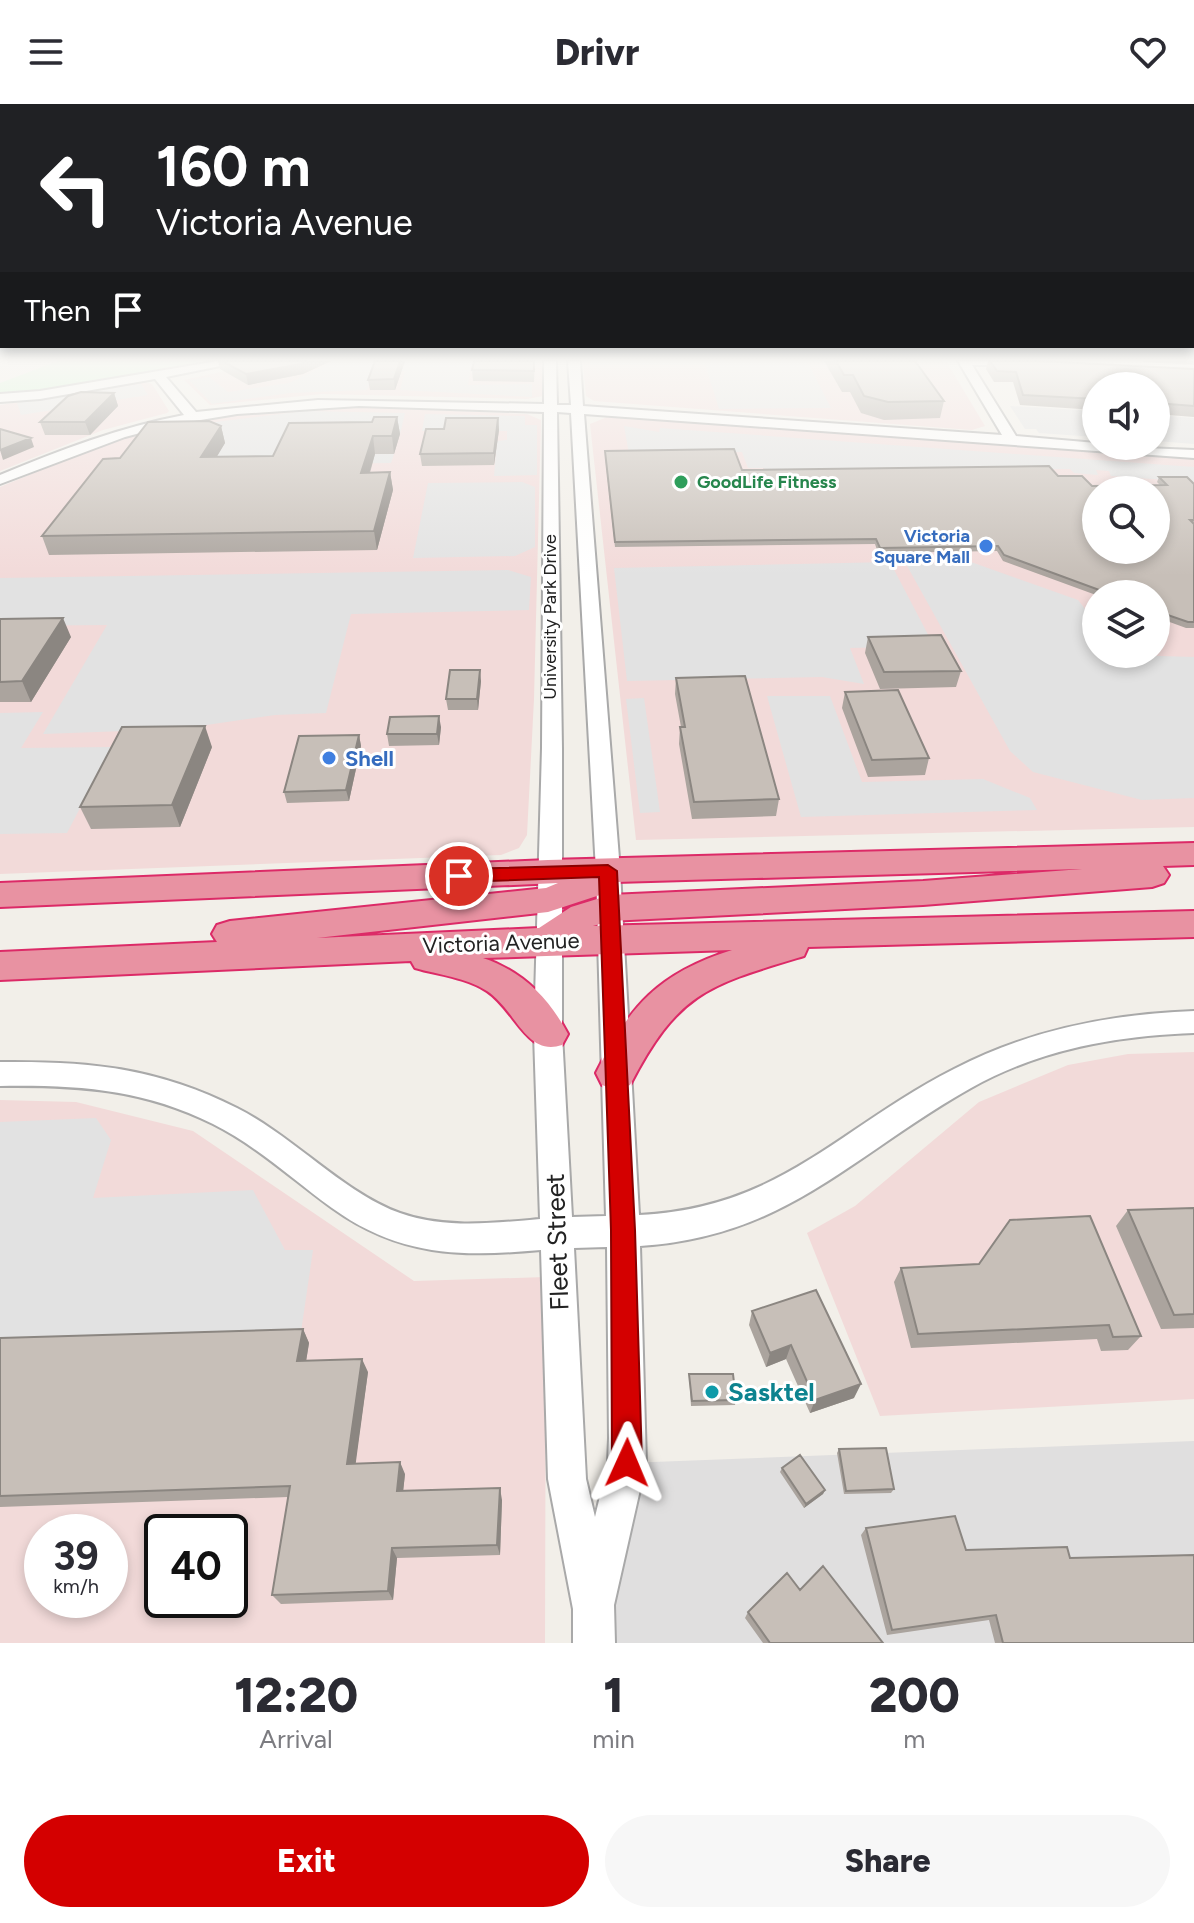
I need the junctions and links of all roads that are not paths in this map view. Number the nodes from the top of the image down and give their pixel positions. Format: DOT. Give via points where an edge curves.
graph roads {
  1 [pos="126,433"];
  2 [pos="550,433"];
  3 [pos="579,433"];
  4 [pos="901,433"];
  5 [pos="1007,433"];
  6 [pos="1012,441"];
  7 [pos="1194,454"];
  8 [pos="0,480"];
  9 [pos="1194,854"];
  10 [pos="1194,870"];
  11 [pos="608,871"];
  12 [pos="548,886"];
  13 [pos="0,895"];
  14 [pos="610,923"];
  15 [pos="1194,924"];
  16 [pos="833,934"];
  17 [pos="548,941"];
  18 [pos="376,948"];
  19 [pos="0,964"];
  20 [pos="1194,1022"];
  21 [pos="548,1034"];
  22 [pos="616,1073"];
  23 [pos="0,1074"];
  24 [pos="623,1230"];
  25 [pos="557,1234"];
  26 [pos="594,1626"];
  1 -- 8 [label="street"];
  2 -- 12 [label="street, University Park Drive"];
  3 -- 11 [label="street, University Park Drive"];
  4 -- 6 [label="street"];
  5 -- 6 [label="street"];
  6 -- 7 [label="street"];
  9 -- 11 [label="highway"];
  10 -- 14 [label="highway"];
  11 -- 12 [label="highway" via="594,884"];
  11 -- 14 [label="street, Fleet Street"];
  12 -- 13 [label="highway"];
  12 -- 17 [label="street, Fleet Street"];
  12 -- 19 [label="highway"];
  14 -- 16 [label="highway, Victoria Avenue"];
  14 -- 17 [label="highway, Victoria Avenue"];
  14 -- 22 [label="street, Fleet Street"];
  15 -- 16 [label="highway, Victoria Avenue"];
  16 -- 22 [label="highway" via="712,972 673,993 654,1010"];
  17 -- 18 [label="highway, Victoria Avenue"];
  17 -- 21 [label="street, Fleet Street"];
  18 -- 19 [label="highway, Victoria Avenue"];
  18 -- 21 [label="highway" via="451,962 496,977 521,995"];
  20 -- 24 [label="street" via="1148,1022 1068,1035 1002,1058 933,1095 774,1200 702,1223"];
  21 -- 25 [label="street, Fleet Street"];
  22 -- 24 [label="street, Fleet Street"];
  23 -- 25 [label="street" via="87,1075 166,1091 265,1139 356,1206 395,1227 464,1238"];
  24 -- 25 [label="street"];
  24 -- 26 [label="street, Fleet Street" via="627,1463"];
  25 -- 26 [label="street, Fleet Street" via="567,1479"];
}
